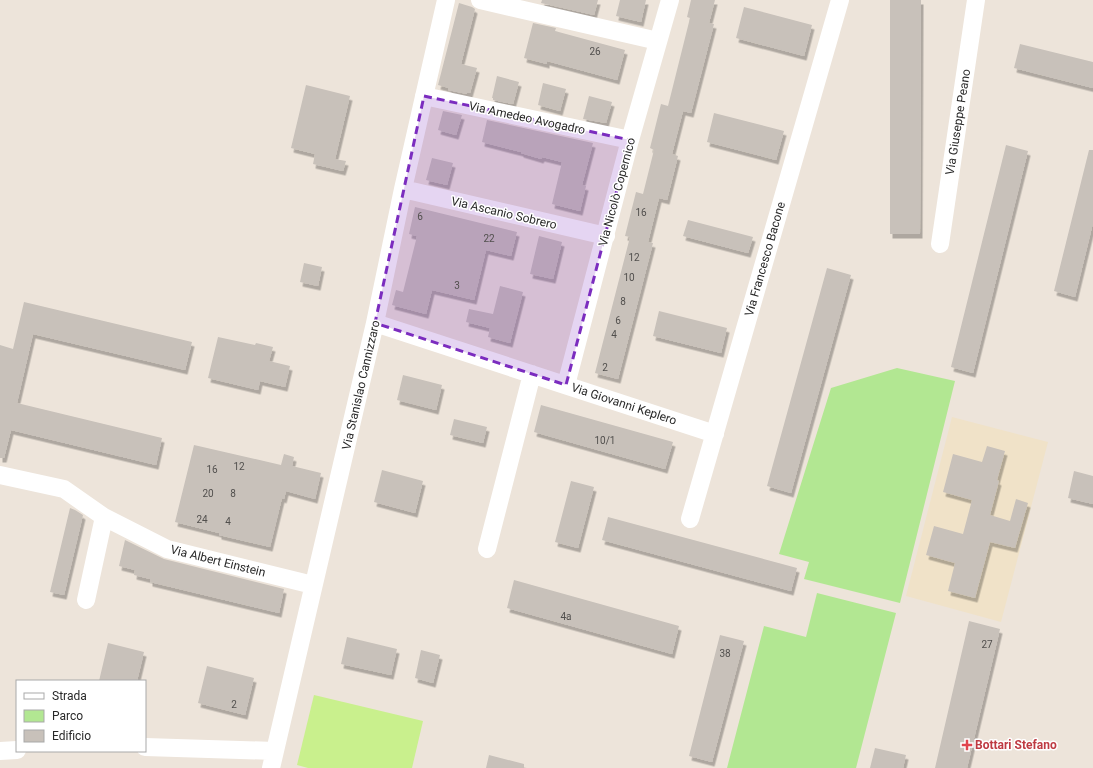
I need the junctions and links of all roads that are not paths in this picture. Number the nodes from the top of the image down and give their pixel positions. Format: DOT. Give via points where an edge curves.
graph roads {
  1 [pos="446,0"];
  2 [pos="480,0"];
  3 [pos="670,0"];
  4 [pos="840,0"];
  5 [pos="976,0"];
  6 [pos="658,41"];
  7 [pos="424,96"];
  8 [pos="630,140"];
  9 [pos="403,189"];
  10 [pos="606,236"];
  11 [pos="940,244"];
  12 [pos="375,323"];
  13 [pos="532,374"];
  14 [pos="566,385"];
  15 [pos="715,434"];
  16 [pos="0,475"];
  17 [pos="104,517"];
  18 [pos="690,519"];
  19 [pos="487,549"];
  20 [pos="313,585"];
  21 [pos="86,600"];
  22 [pos="146,747"];
  23 [pos="0,750"];
  24 [pos="16,750"];
  25 [pos="273,760"];
  1 -- 7 [label="street, Via Stanislao Cannizzaro"];
  2 -- 6 [label="street"];
  3 -- 6 [label="street, Via Nicolò Copernico"];
  4 -- 15 [label="street, Via Francesco Bacone"];
  5 -- 11 [label="street, Via Giuseppe Peano"];
  6 -- 8 [label="street, Via Nicolò Copernico"];
  7 -- 8 [label="street, Via Amedeo Avogadro"];
  7 -- 9 [label="street, Via Stanislao Cannizzaro"];
  8 -- 10 [label="street, Via Nicolò Copernico"];
  9 -- 10 [label="street, Via Ascanio Sobrero"];
  9 -- 12 [label="street, Via Stanislao Cannizzaro"];
  10 -- 14 [label="street, Via Nicolò Copernico"];
  12 -- 13 [label="street, Via Giovanni Keplero"];
  12 -- 20 [label="street, Via Stanislao Cannizzaro"];
  13 -- 14 [label="street, Via Giovanni Keplero"];
  13 -- 19 [label="street"];
  14 -- 15 [label="street, Via Giovanni Keplero"];
  15 -- 18 [label="street, Via Francesco Bacone"];
  16 -- 17 [label="street, Via Albert Einstein" via="64,489"];
  17 -- 20 [label="street, Via Albert Einstein" via="167,549"];
  17 -- 21 [label="street"];
  20 -- 25 [label="street, Via Stanislao Cannizzaro"];
  22 -- 25 [label="street"];
  23 -- 24 [label="street"];
}
